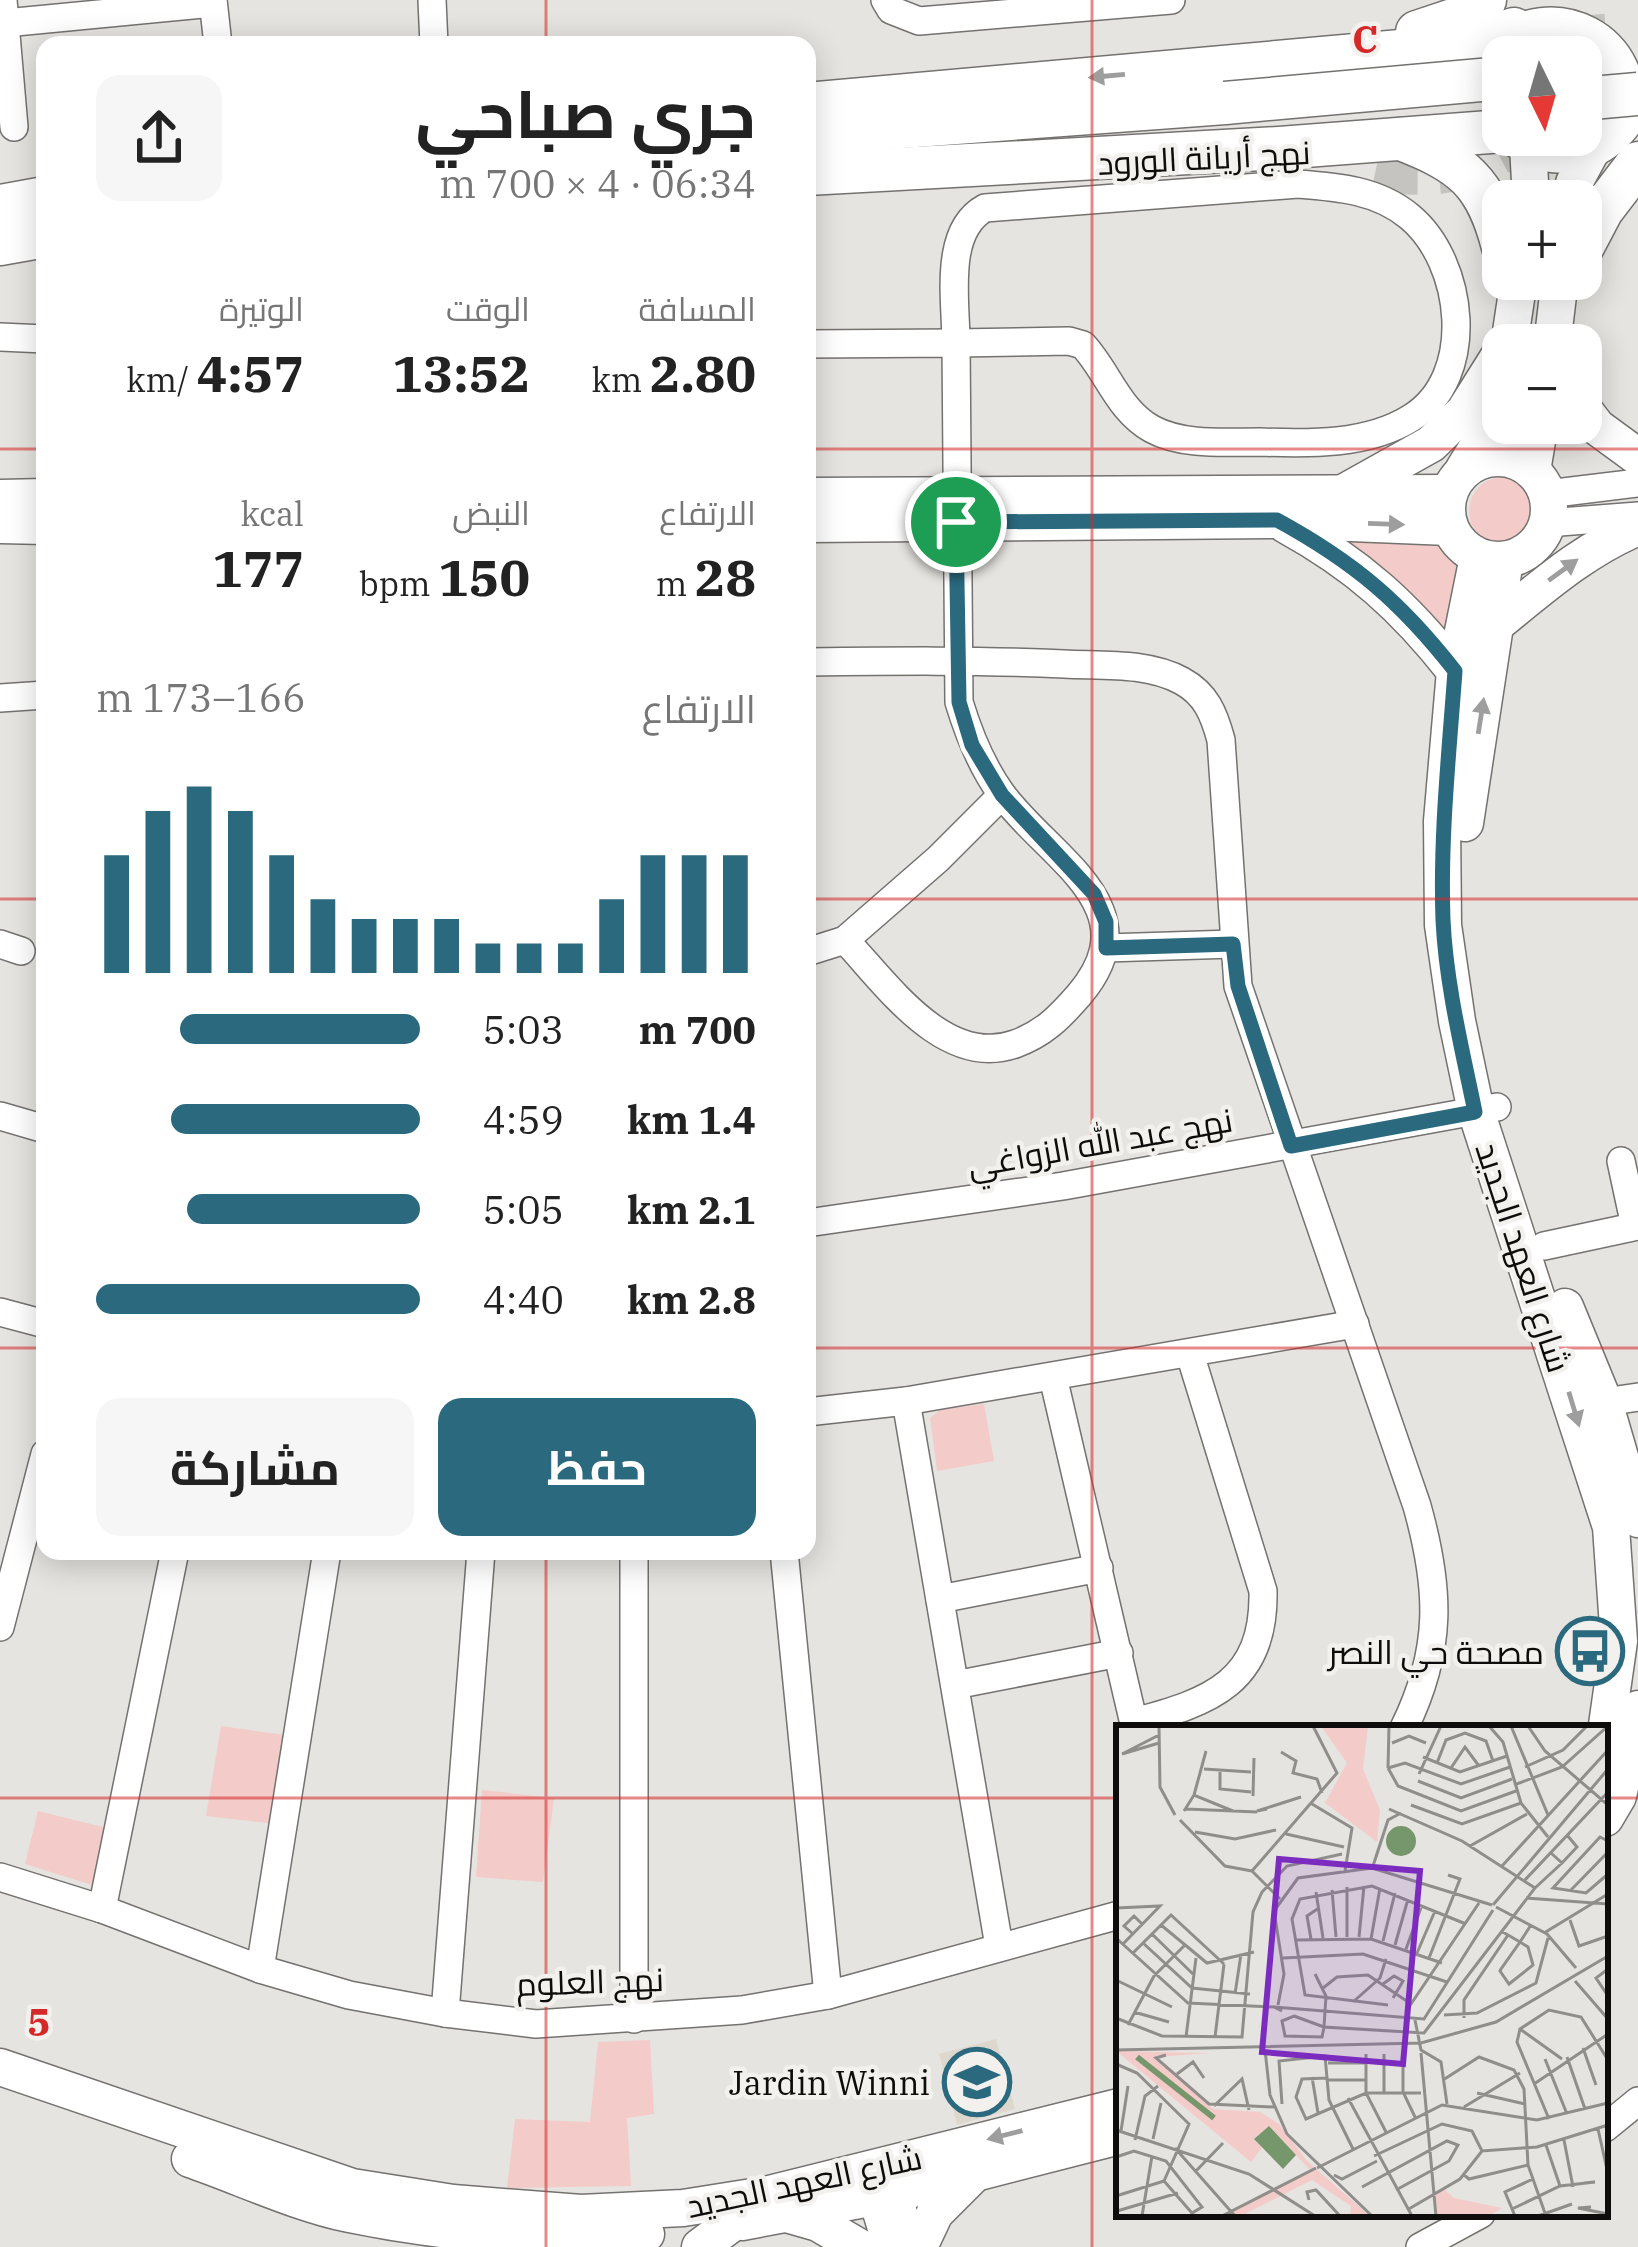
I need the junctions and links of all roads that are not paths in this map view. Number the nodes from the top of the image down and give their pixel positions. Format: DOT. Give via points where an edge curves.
graph roads {
  1 [pos="431,0"];
  2 [pos="885,0"];
  3 [pos="1171,0"];
  4 [pos="213,2"];
  5 [pos="4,11"];
  6 [pos="1514,12"];
  7 [pos="1615,22"];
  8 [pos="217,36"];
  9 [pos="433,36"];
  10 [pos="1638,65"];
  11 [pos="1602,68"];
  12 [pos="1482,81"];
  13 [pos="1638,94"];
  14 [pos="1602,97"];
  15 [pos="816,103"];
  16 [pos="1482,107"];
  17 [pos="1228,117"];
  18 [pos="14,127"];
  19 [pos="816,134"];
  20 [pos="1482,138"];
  21 [pos="1621,140"];
  22 [pos="1388,154"];
  23 [pos="816,155"];
  24 [pos="816,173"];
  25 [pos="1577,180"];
  26 [pos="1482,191"];
  27 [pos="36,200"];
  28 [pos="0,206"];
  29 [pos="1602,210"];
  30 [pos="36,238"];
  31 [pos="0,244"];
  32 [pos="0,337"];
  33 [pos="36,339"];
  34 [pos="956,343"];
  35 [pos="816,344"];
  36 [pos="1482,384"];
  37 [pos="1602,432"];
  38 [pos="1482,442"];
  39 [pos="1541,444"];
  40 [pos="1638,457"];
  41 [pos="1638,483"];
  42 [pos="1341,494"];
  43 [pos="1454,496"];
  44 [pos="1542,496"];
  45 [pos="36,497"];
  46 [pos="816,497"];
  47 [pos="0,498"];
  48 [pos="956,509"];
  49 [pos="1638,516"];
  50 [pos="1277,520"];
  51 [pos="816,523"];
  52 [pos="0,525"];
  53 [pos="36,526"];
  54 [pos="1638,527"];
  55 [pos="1491,559"];
  56 [pos="1496,625"];
  57 [pos="956,660"];
  58 [pos="816,662"];
  59 [pos="1455,671"];
  60 [pos="36,696"];
  61 [pos="0,698"];
  62 [pos="1002,795"];
  63 [pos="845,940"];
  64 [pos="1233,944"];
  65 [pos="1106,948"];
  66 [pos="816,949"];
  67 [pos="1486,1109"];
  68 [pos="0,1116"];
  69 [pos="36,1126"];
  70 [pos="1291,1146"];
  71 [pos="1621,1161"];
  72 [pos="816,1222"];
  73 [pos="1636,1226"];
  74 [pos="1544,1246"];
  75 [pos="0,1312"];
  76 [pos="36,1322"];
  77 [pos="1355,1324"];
  78 [pos="1190,1354"];
  79 [pos="1053,1377"];
  80 [pos="1621,1399"];
  81 [pos="906,1401"];
  82 [pos="816,1411"];
  83 [pos="36,1489"];
  84 [pos="1638,1509"];
  85 [pos="1638,1519"];
  86 [pos="173,1560"];
  87 [pos="326,1560"];
  88 [pos="480,1560"];
  89 [pos="634,1560"];
  90 [pos="785,1560"];
  91 [pos="1099,1568"];
  92 [pos="940,1599"];
  93 [pos="0,1627"];
  94 [pos="1119,1653"];
  95 [pos="955,1685"];
  96 [pos="1638,1709"];
  97 [pos="1134,1725"];
  98 [pos="1405,1725"];
  99 [pos="1607,1725"];
  100 [pos="1616,1803"];
  101 [pos="0,1877"];
  102 [pos="102,1909"];
  103 [pos="1116,1916"];
  104 [pos="999,1946"];
  105 [pos="260,1969"];
  106 [pos="827,1995"];
  107 [pos="445,2013"];
  108 [pos="634,2019"];
  109 [pos="0,2067"];
  110 [pos="0,2092"];
  111 [pos="1638,2102"];
  112 [pos="1116,2108"];
  113 [pos="1608,2126"];
  114 [pos="1116,2137"];
  115 [pos="976,2172"];
  116 [pos="880,2182"];
  117 [pos="345,2213"];
  118 [pos="790,2215"];
  119 [pos="1476,2217"];
  120 [pos="731,2224"];
  121 [pos="566,2233"];
  122 [pos="1425,2246"];
  123 [pos="382,2247"];
  124 [pos="700,2247"];
  125 [pos="859,2247"];
  126 [pos="887,2247"];
  127 [pos="917,2247"];
  1 -- 9 [label="street"];
  2 -- 3 [label="street" via="919,21"];
  4 -- 5 [label="street"];
  4 -- 8 [label="street"];
  5 -- 18 [label="street"];
  6 -- 7 [label="highway" via="1566,10"];
  6 -- 15 [label="highway, one-way" via="1472,43 1434,48"];
  7 -- 21 [label="highway" via="1633,70"];
  10 -- 11 [label="highway"];
  12 -- 17 [label="highway, bridge"];
  13 -- 14 [label="highway, bridge"];
  16 -- 17 [label="highway"];
  17 -- 19 [label="highway"];
  17 -- 23 [label="highway"];
  20 -- 22 [label="highway"];
  21 -- 25 [label="main road"];
  21 -- 29 [label="highway"];
  22 -- 24 [label="highway"];
  22 -- 26 [label="highway" via="1437,153"];
  27 -- 28 [label="highway"];
  30 -- 31 [label="highway"];
  32 -- 33 [label="street"];
  34 -- 34 [label="street, نهج أريانة الورود" via="1069,341 1083,345 1116,396 1151,429 1210,441 1310,444 1367,435 1424,409 1448,369 1456,310 1431,240 1411,218 1354,189 1298,184 986,208 961,231"];
  34 -- 35 [label="street, نهج أريانة الورود"];
  34 -- 48 [label="street, نهج أريانة الورود"];
  36 -- 42 [label="main road" via="1432,445"];
  37 -- 40 [label="main road"];
  38 -- 43 [label="main road"];
  39 -- 44 [label="main road"];
  41 -- 44 [label="street"];
  42 -- 43 [label="main road"];
  42 -- 48 [label="main road"];
  43 -- 44 [label="main road" via="1480,460 1498,458 1516,461"];
  50 -- 43 [label="main road, one-way"];
  43 -- 55 [label="main road" via="1460,545"];
  44 -- 49 [label="street"];
  44 -- 55 [label="main road" via="1532,548"];
  45 -- 47 [label="main road"];
  46 -- 48 [label="main road"];
  48 -- 50 [label="main road"];
  48 -- 51 [label="main road"];
  48 -- 57 [label="street, نهج أريانة الورود"];
  50 -- 59 [label="main road" via="1386,592"];
  52 -- 53 [label="main road"];
  56 -- 54 [label="main road, one-way" via="1573,562"];
  55 -- 56 [label="main road, شارع العهد الجديد"];
  55 -- 59 [label="main road, شارع العهد الجديد"];
  67 -- 56 [label="main road, شارع العهد الجديد, one-way" via="1464,923 1465,820"];
  57 -- 58 [label="street"];
  57 -- 62 [label="street, نهج أريانة الورود" via="972,745"];
  57 -- 64 [label="street" via="1136,667 1181,680 1203,698 1221,740"];
  59 -- 67 [label="main road, شارع العهد الجديد" via="1443,926 1456,1022"];
  60 -- 61 [label="street"];
  62 -- 63 [label="street"];
  62 -- 65 [label="street, نهج أريانة الورود" via="1094,894"];
  63 -- 65 [label="street" via="923,1021 978,1047 1040,1035 1093,978"];
  63 -- 66 [label="street"];
  64 -- 65 [label="street"];
  64 -- 70 [label="street" via="1238,986"];
  67 -- 70 [label="street, نهج عبد الله الزواغي"];
  67 -- 74 [label="main road, شارع العهد الجديد"];
  67 -- 99 [label="main road, شارع العهد الجديد, one-way" via="1611,1527 1619,1641"];
  68 -- 69 [label="street"];
  70 -- 72 [label="street, نهج عبد الله الزواغي"];
  70 -- 77 [label="street"];
  71 -- 73 [label="street"];
  73 -- 74 [label="street"];
  74 -- 80 [label="main road, شارع العهد الجديد" via="1571,1326"];
  75 -- 76 [label="street"];
  77 -- 78 [label="street"];
  77 -- 98 [label="street" via="1433,1565 1430,1653"];
  78 -- 79 [label="street"];
  78 -- 97 [label="street" via="1263,1591 1264,1619 1242,1670 1219,1693"];
  79 -- 81 [label="street"];
  79 -- 91 [label="street"];
  80 -- 84 [label="main road, شارع العهد الجديد"];
  81 -- 82 [label="street"];
  81 -- 92 [label="street"];
  83 -- 93 [label="street"];
  84 -- 85 [label="main road, شارع العهد الجديد"];
  86 -- 102 [label="street"];
  87 -- 105 [label="street"];
  88 -- 107 [label="street"];
  89 -- 108 [label="street"];
  90 -- 106 [label="street"];
  91 -- 92 [label="street"];
  91 -- 94 [label="street"];
  92 -- 95 [label="street"];
  94 -- 95 [label="street"];
  94 -- 97 [label="street"];
  95 -- 104 [label="street"];
  96 -- 100 [label="main road"];
  101 -- 102 [label="street, نهج العلوم"];
  102 -- 105 [label="street, نهج العلوم"];
  103 -- 104 [label="street, نهج العلوم"];
  104 -- 106 [label="street, نهج العلوم"];
  105 -- 107 [label="street, نهج العلوم"];
  106 -- 108 [label="street, نهج العلوم"];
  107 -- 108 [label="street, نهج العلوم" via="536,2024"];
  109 -- 121 [label="main road, شارع العهد الجديد" via="352,2187"];
  110 -- 117 [label="main road, شارع العهد الجديد"];
  111 -- 113 [label="street"];
  112 -- 116 [label="main road, شارع العهد الجديد, one-way"];
  114 -- 115 [label="main road, شارع العهد الجديد"];
  115 -- 116 [label="main road, شارع العهد الجديد"];
  115 -- 127 [label="main road" via="935,2213"];
  116 -- 118 [label="main road, شارع العهد الجديد"];
  116 -- 121 [label="main road, شارع العهد الجديد" via="682,2208"];
  116 -- 126 [label="street"];
  116 -- 127 [label="street"];
  117 -- 121 [label="main road, شارع العهد الجديد" via="446,2229"];
  117 -- 123 [label="main road"];
  118 -- 120 [label="main road, شارع العهد الجديد"];
  118 -- 125 [label="main road"];
  119 -- 122 [label="street"];
  120 -- 121 [label="main road, شارع العهد الجديد"];
  120 -- 124 [label="main road"];
}
